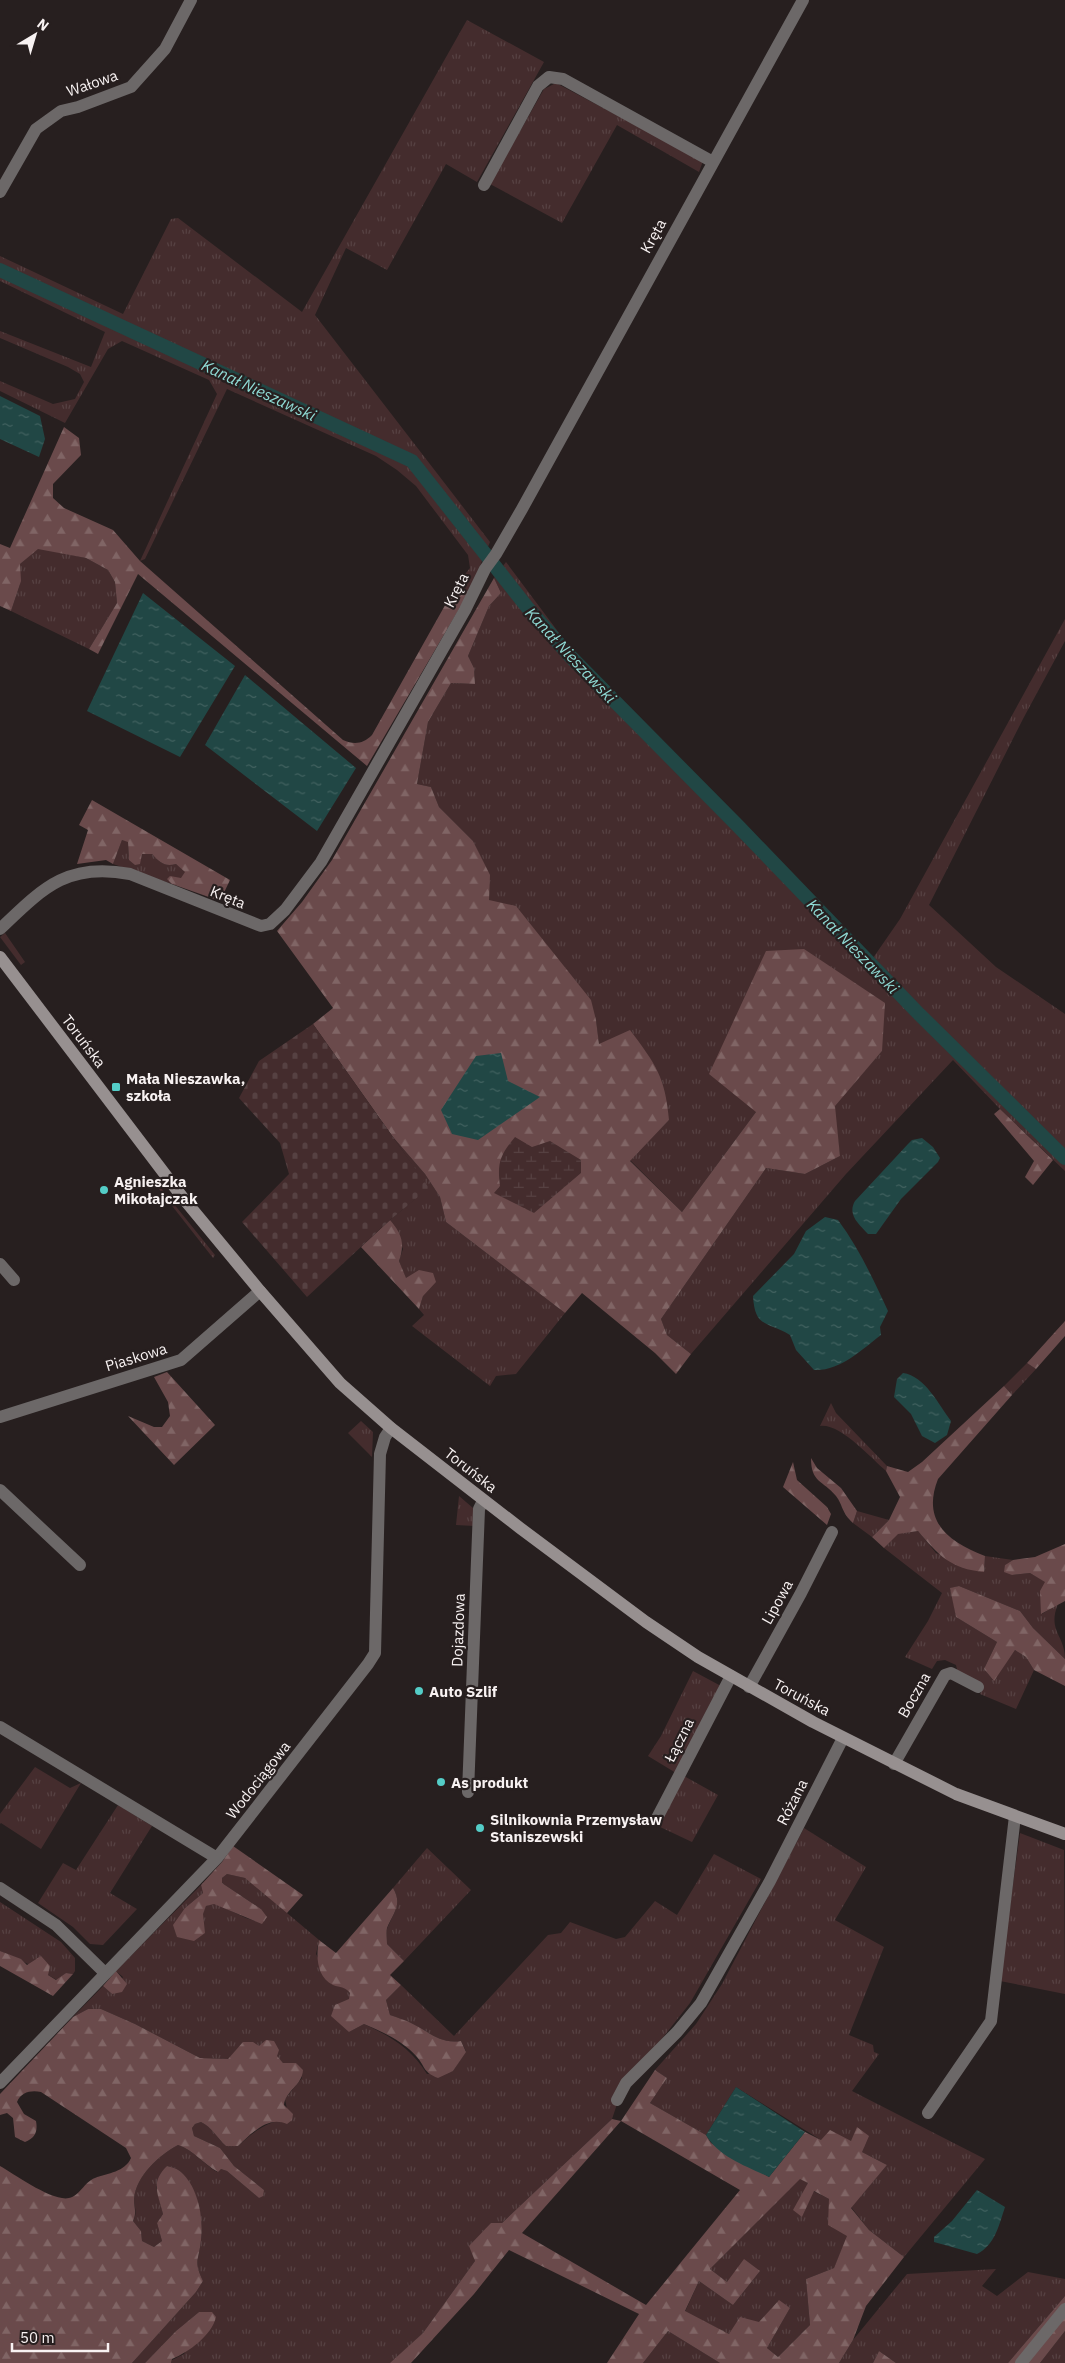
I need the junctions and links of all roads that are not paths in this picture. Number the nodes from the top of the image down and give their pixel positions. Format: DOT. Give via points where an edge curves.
graph roads {
  1 [pos="191,0"];
  2 [pos="803,0"];
  3 [pos="713,162"];
  4 [pos="484,185"];
  5 [pos="0,192"];
  6 [pos="0,929"];
  7 [pos="0,957"];
  8 [pos="0,1264"];
  9 [pos="14,1280"];
  10 [pos="260,1291"];
  11 [pos="0,1417"];
  12 [pos="391,1428"];
  13 [pos="0,1490"];
  14 [pos="483,1501"];
  15 [pos="832,1532"];
  16 [pos="80,1565"];
  17 [pos="731,1676"];
  18 [pos="749,1687"];
  19 [pos="978,1687"];
  20 [pos="0,1728"];
  21 [pos="844,1738"];
  22 [pos="894,1764"];
  23 [pos="468,1792"];
  24 [pos="1016,1816"];
  25 [pos="658,1818"];
  26 [pos="1065,1834"];
  27 [pos="217,1858"];
  28 [pos="0,1888"];
  29 [pos="105,1973"];
  30 [pos="1,2082"];
  31 [pos="617,2100"];
  32 [pos="928,2113"];
  33 [pos="1065,2309"];
  34 [pos="1021,2363"];
  1 -- 5 [label="street, Wałowa" via="166,49 131,87 61,111 36,129"];
  2 -- 3 [label="street, Kręta"];
  3 -- 4 [label="street" via="563,79 549,76 538,86"];
  3 -- 6 [label="street, Kręta" via="326,853 277,920 261,926 130,874 90,870 41,891"];
  7 -- 10 [label="main road, Toruńska" via="183,1198"];
  8 -- 9 [label="street"];
  10 -- 11 [label="street, Piaskowa" via="181,1360"];
  10 -- 12 [label="main road, Toruńska" via="340,1383"];
  12 -- 14 [label="main road, Toruńska"];
  12 -- 27 [label="street, Wodociągowa" via="380,1454 375,1653"];
  13 -- 16 [label="street"];
  14 -- 17 [label="main road, Toruńska" via="646,1622"];
  14 -- 23 [label="street, Dojazdowa" via="479,1509"];
  15 -- 18 [label="street, Lipowa"];
  17 -- 18 [label="main road, Toruńska"];
  17 -- 25 [label="street, Łączna"];
  18 -- 21 [label="main road, Toruńska"];
  19 -- 22 [label="street, Boczna" via="951,1673 945,1674"];
  20 -- 27 [label="street"];
  21 -- 22 [label="main road, Toruńska"];
  21 -- 31 [label="street, Różana" via="770,1881 701,2003 626,2083"];
  22 -- 24 [label="main road, Toruńska" via="956,1794"];
  24 -- 26 [label="main road, Toruńska"];
  24 -- 32 [label="street" via="991,2021"];
  27 -- 29 [label="street, Wodociągowa"];
  28 -- 29 [label="street" via="56,1925"];
  29 -- 30 [label="street, Wodociągowa"];
  33 -- 34 [label="street"];
}
